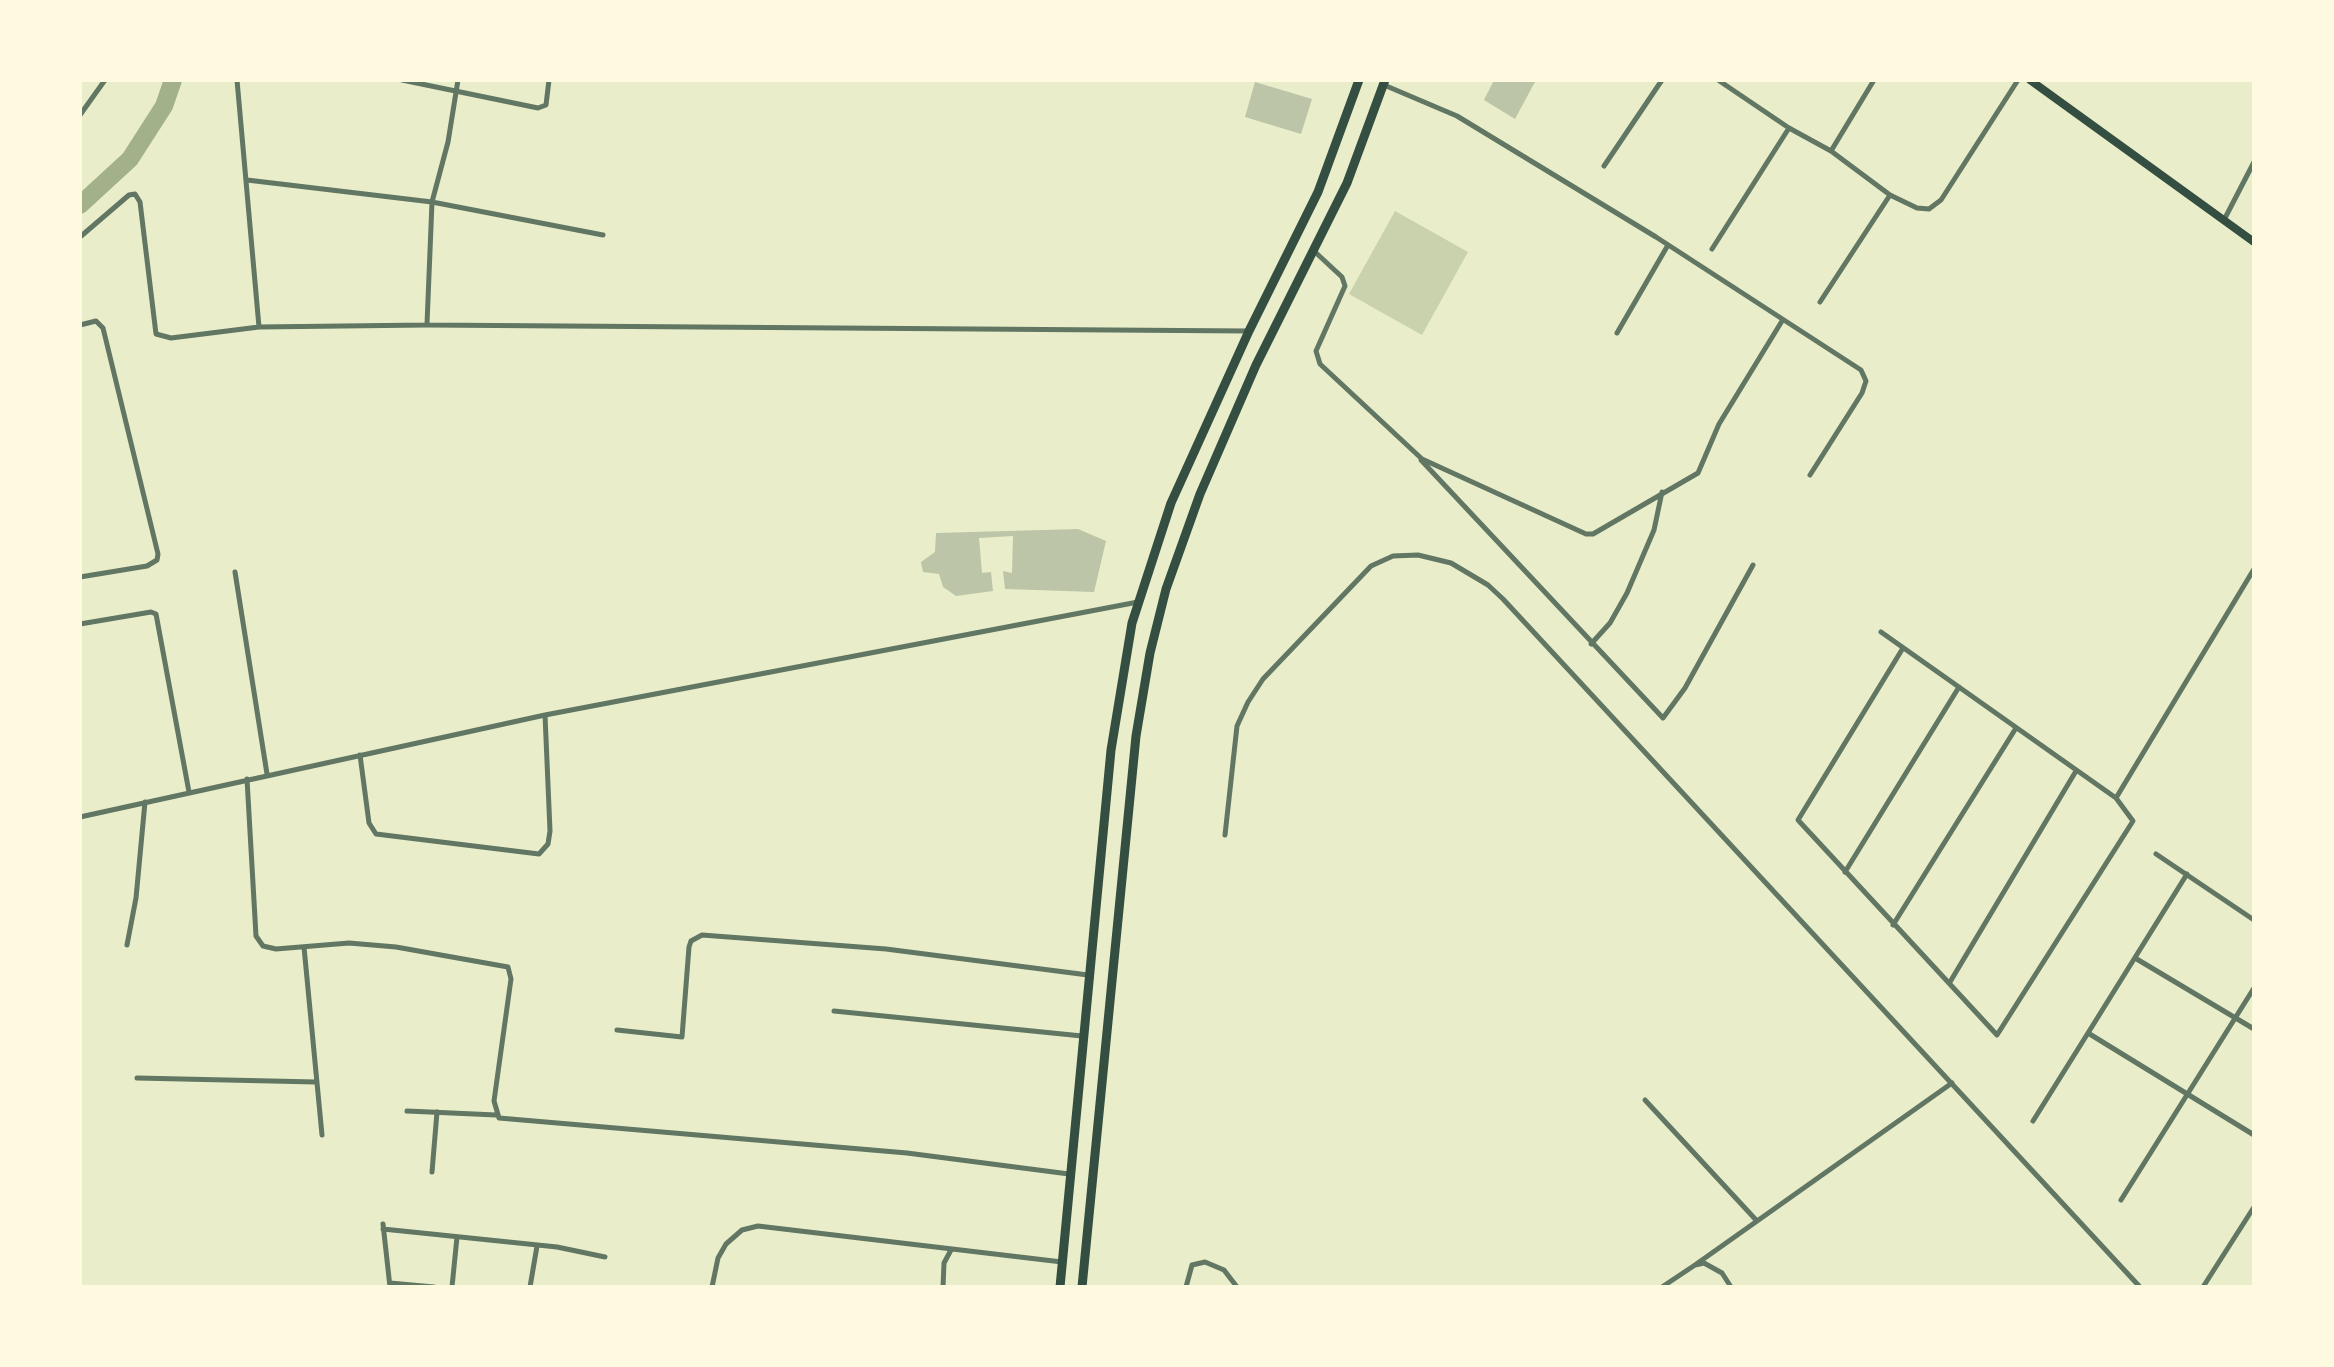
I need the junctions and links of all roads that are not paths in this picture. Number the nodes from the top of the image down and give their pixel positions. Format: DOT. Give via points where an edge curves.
graph roads {
  1 [pos="106,80"];
  2 [pos="237,80"];
  3 [pos="402,80"];
  4 [pos="458,80"];
  5 [pos="550,80"];
  6 [pos="1662,80"];
  7 [pos="1718,80"];
  8 [pos="1874,80"];
  9 [pos="2018,80"];
  10 [pos="2030,80"];
  11 [pos="1358,81"];
  12 [pos="1384,83"];
  13 [pos="456,91"];
  14 [pos="80,115"];
  15 [pos="1788,128"];
  16 [pos="1831,151"];
  17 [pos="2254,162"];
  18 [pos="1604,166"];
  19 [pos="247,180"];
  20 [pos="1890,195"];
  21 [pos="432,202"];
  22 [pos="2224,220"];
  23 [pos="603,235"];
  24 [pos="80,237"];
  25 [pos="2254,242"];
  26 [pos="1668,245"];
  27 [pos="1314,250"];
  28 [pos="1712,250"];
  29 [pos="1820,302"];
  30 [pos="1782,321"];
  31 [pos="80,325"];
  32 [pos="427,325"];
  33 [pos="260,327"];
  34 [pos="1249,331"];
  35 [pos="1617,333"];
  36 [pos="1415,454"];
  37 [pos="1810,476"];
  38 [pos="1662,492"];
  39 [pos="1753,565"];
  40 [pos="2254,569"];
  41 [pos="235,572"];
  42 [pos="80,577"];
  43 [pos="1138,602"];
  44 [pos="80,624"];
  45 [pos="1881,632"];
  46 [pos="1591,644"];
  47 [pos="1903,648"];
  48 [pos="1958,688"];
  49 [pos="545,716"];
  50 [pos="2016,728"];
  51 [pos="360,755"];
  52 [pos="2076,771"];
  53 [pos="267,774"];
  54 [pos="247,778"];
  55 [pos="190,792"];
  56 [pos="2116,798"];
  57 [pos="145,802"];
  58 [pos="80,817"];
  59 [pos="1225,836"];
  60 [pos="2156,854"];
  61 [pos="1845,872"];
  62 [pos="2186,874"];
  63 [pos="2254,920"];
  64 [pos="1894,925"];
  65 [pos="128,945"];
  66 [pos="304,947"];
  67 [pos="1090,951"];
  68 [pos="1115,953"];
  69 [pos="2135,958"];
  70 [pos="1088,975"];
  71 [pos="1950,982"];
  72 [pos="2254,988"];
  73 [pos="834,1011"];
  74 [pos="2235,1018"];
  75 [pos="2254,1029"];
  76 [pos="616,1030"];
  77 [pos="2088,1033"];
  78 [pos="1082,1036"];
  79 [pos="137,1078"];
  80 [pos="316,1082"];
  81 [pos="1952,1083"];
  82 [pos="2188,1094"];
  83 [pos="1646,1100"];
  84 [pos="407,1110"];
  85 [pos="436,1112"];
  86 [pos="496,1115"];
  87 [pos="2033,1122"];
  88 [pos="322,1135"];
  89 [pos="2254,1135"];
  90 [pos="432,1172"];
  91 [pos="1069,1174"];
  92 [pos="2121,1200"];
  93 [pos="2254,1206"];
  94 [pos="1757,1221"];
  95 [pos="457,1237"];
  96 [pos="537,1245"];
  97 [pos="951,1250"];
  98 [pos="605,1256"];
  99 [pos="1062,1262"];
  100 [pos="1695,1265"];
  101 [pos="390,1285"];
  102 [pos="434,1287"];
  103 [pos="452,1287"];
  104 [pos="530,1287"];
  105 [pos="712,1287"];
  106 [pos="944,1287"];
  107 [pos="1060,1287"];
  108 [pos="1082,1287"];
  109 [pos="1186,1287"];
  110 [pos="1237,1287"];
  111 [pos="1662,1287"];
  112 [pos="1731,1287"];
  113 [pos="2140,1287"];
  114 [pos="2203,1287"];
  1 -- 14 [label="street"];
  2 -- 19 [label="street"];
  3 -- 13 [label="street"];
  4 -- 13 [label="street"];
  5 -- 13 [label="street" via="543,108"];
  6 -- 18 [label="street"];
  7 -- 15 [label="street"];
  8 -- 16 [label="street"];
  9 -- 20 [label="street" via="1942,200 1917,208"];
  10 -- 22 [label="main road"];
  11 -- 34 [label="highway" via="1318,192"];
  12 -- 26 [label="street" via="1446,110"];
  12 -- 27 [label="highway"];
  13 -- 21 [label="street"];
  15 -- 16 [label="street"];
  15 -- 28 [label="street"];
  16 -- 20 [label="street"];
  17 -- 22 [label="street"];
  19 -- 21 [label="street"];
  19 -- 33 [label="street"];
  20 -- 29 [label="street"];
  21 -- 23 [label="street"];
  21 -- 32 [label="street"];
  22 -- 25 [label="main road"];
  24 -- 33 [label="street" via="135,194 156,334 172,338"];
  26 -- 30 [label="street"];
  26 -- 35 [label="street"];
  27 -- 36 [label="street" via="1345,286 1316,356"];
  27 -- 68 [label="highway" via="1224,436 1166,588 1136,736"];
  30 -- 37 [label="street" via="1861,370 1866,380"];
  30 -- 38 [label="street" via="1718,424 1698,473"];
  31 -- 42 [label="street" via="96,321 102,328 158,554 147,566"];
  32 -- 33 [label="street"];
  32 -- 34 [label="street"];
  34 -- 43 [label="highway" via="1172,503"];
  36 -- 38 [label="street" via="1579,533 1593,534"];
  36 -- 46 [label="street"];
  38 -- 46 [label="street" via="1627,593"];
  39 -- 46 [label="street" via="1663,718"];
  40 -- 56 [label="street"];
  41 -- 53 [label="street"];
  43 -- 49 [label="street"];
  43 -- 67 [label="highway" via="1116,709"];
  44 -- 55 [label="street" via="156,614"];
  45 -- 47 [label="street"];
  47 -- 48 [label="street"];
  47 -- 61 [label="street" via="1798,820"];
  48 -- 50 [label="street"];
  48 -- 61 [label="street"];
  49 -- 51 [label="street"];
  49 -- 51 [label="street" via="550,832 539,854 376,834"];
  50 -- 52 [label="street"];
  50 -- 64 [label="street"];
  51 -- 53 [label="street"];
  52 -- 56 [label="street"];
  52 -- 71 [label="street"];
  53 -- 54 [label="street"];
  54 -- 55 [label="street"];
  54 -- 66 [label="street" via="256,936 268,948"];
  55 -- 57 [label="street"];
  56 -- 71 [label="street" via="2133,821 1997,1035"];
  57 -- 58 [label="street"];
  57 -- 65 [label="street"];
  59 -- 81 [label="street" via="1237,726 1263,679 1370,566 1393,556 1439,558 1503,598"];
  60 -- 62 [label="street"];
  61 -- 64 [label="street"];
  62 -- 63 [label="street"];
  62 -- 69 [label="street"];
  64 -- 71 [label="street"];
  66 -- 80 [label="street"];
  66 -- 86 [label="street" via="396,947 508,967"];
  67 -- 68 [label="highway"];
  67 -- 70 [label="highway"];
  68 -- 108 [label="highway"];
  69 -- 74 [label="street"];
  69 -- 77 [label="street"];
  70 -- 76 [label="street" via="886,949 702,935 690,941 682,1037"];
  70 -- 78 [label="highway"];
  72 -- 74 [label="street"];
  73 -- 78 [label="street"];
  74 -- 75 [label="street"];
  74 -- 82 [label="street"];
  77 -- 82 [label="street"];
  77 -- 87 [label="street"];
  78 -- 91 [label="highway"];
  79 -- 80 [label="street"];
  80 -- 88 [label="street"];
  81 -- 94 [label="street"];
  81 -- 113 [label="street"];
  82 -- 89 [label="street"];
  82 -- 92 [label="street"];
  83 -- 94 [label="street"];
  84 -- 85 [label="street"];
  85 -- 86 [label="street"];
  85 -- 90 [label="street"];
  86 -- 91 [label="street"];
  91 -- 99 [label="highway"];
  93 -- 114 [label="street"];
  94 -- 100 [label="street"];
  95 -- 96 [label="street"];
  95 -- 101 [label="street" via="383,1227"];
  95 -- 103 [label="street"];
  96 -- 98 [label="street"];
  96 -- 104 [label="street"];
  97 -- 99 [label="street"];
  97 -- 105 [label="street" via="758,1226 726,1244"];
  97 -- 106 [label="street"];
  99 -- 107 [label="highway"];
  100 -- 111 [label="street"];
  100 -- 112 [label="street" via="1712,1265"];
  101 -- 102 [label="street"];
  109 -- 110 [label="street" via="1192,1265 1205,1262 1224,1270"];
}
